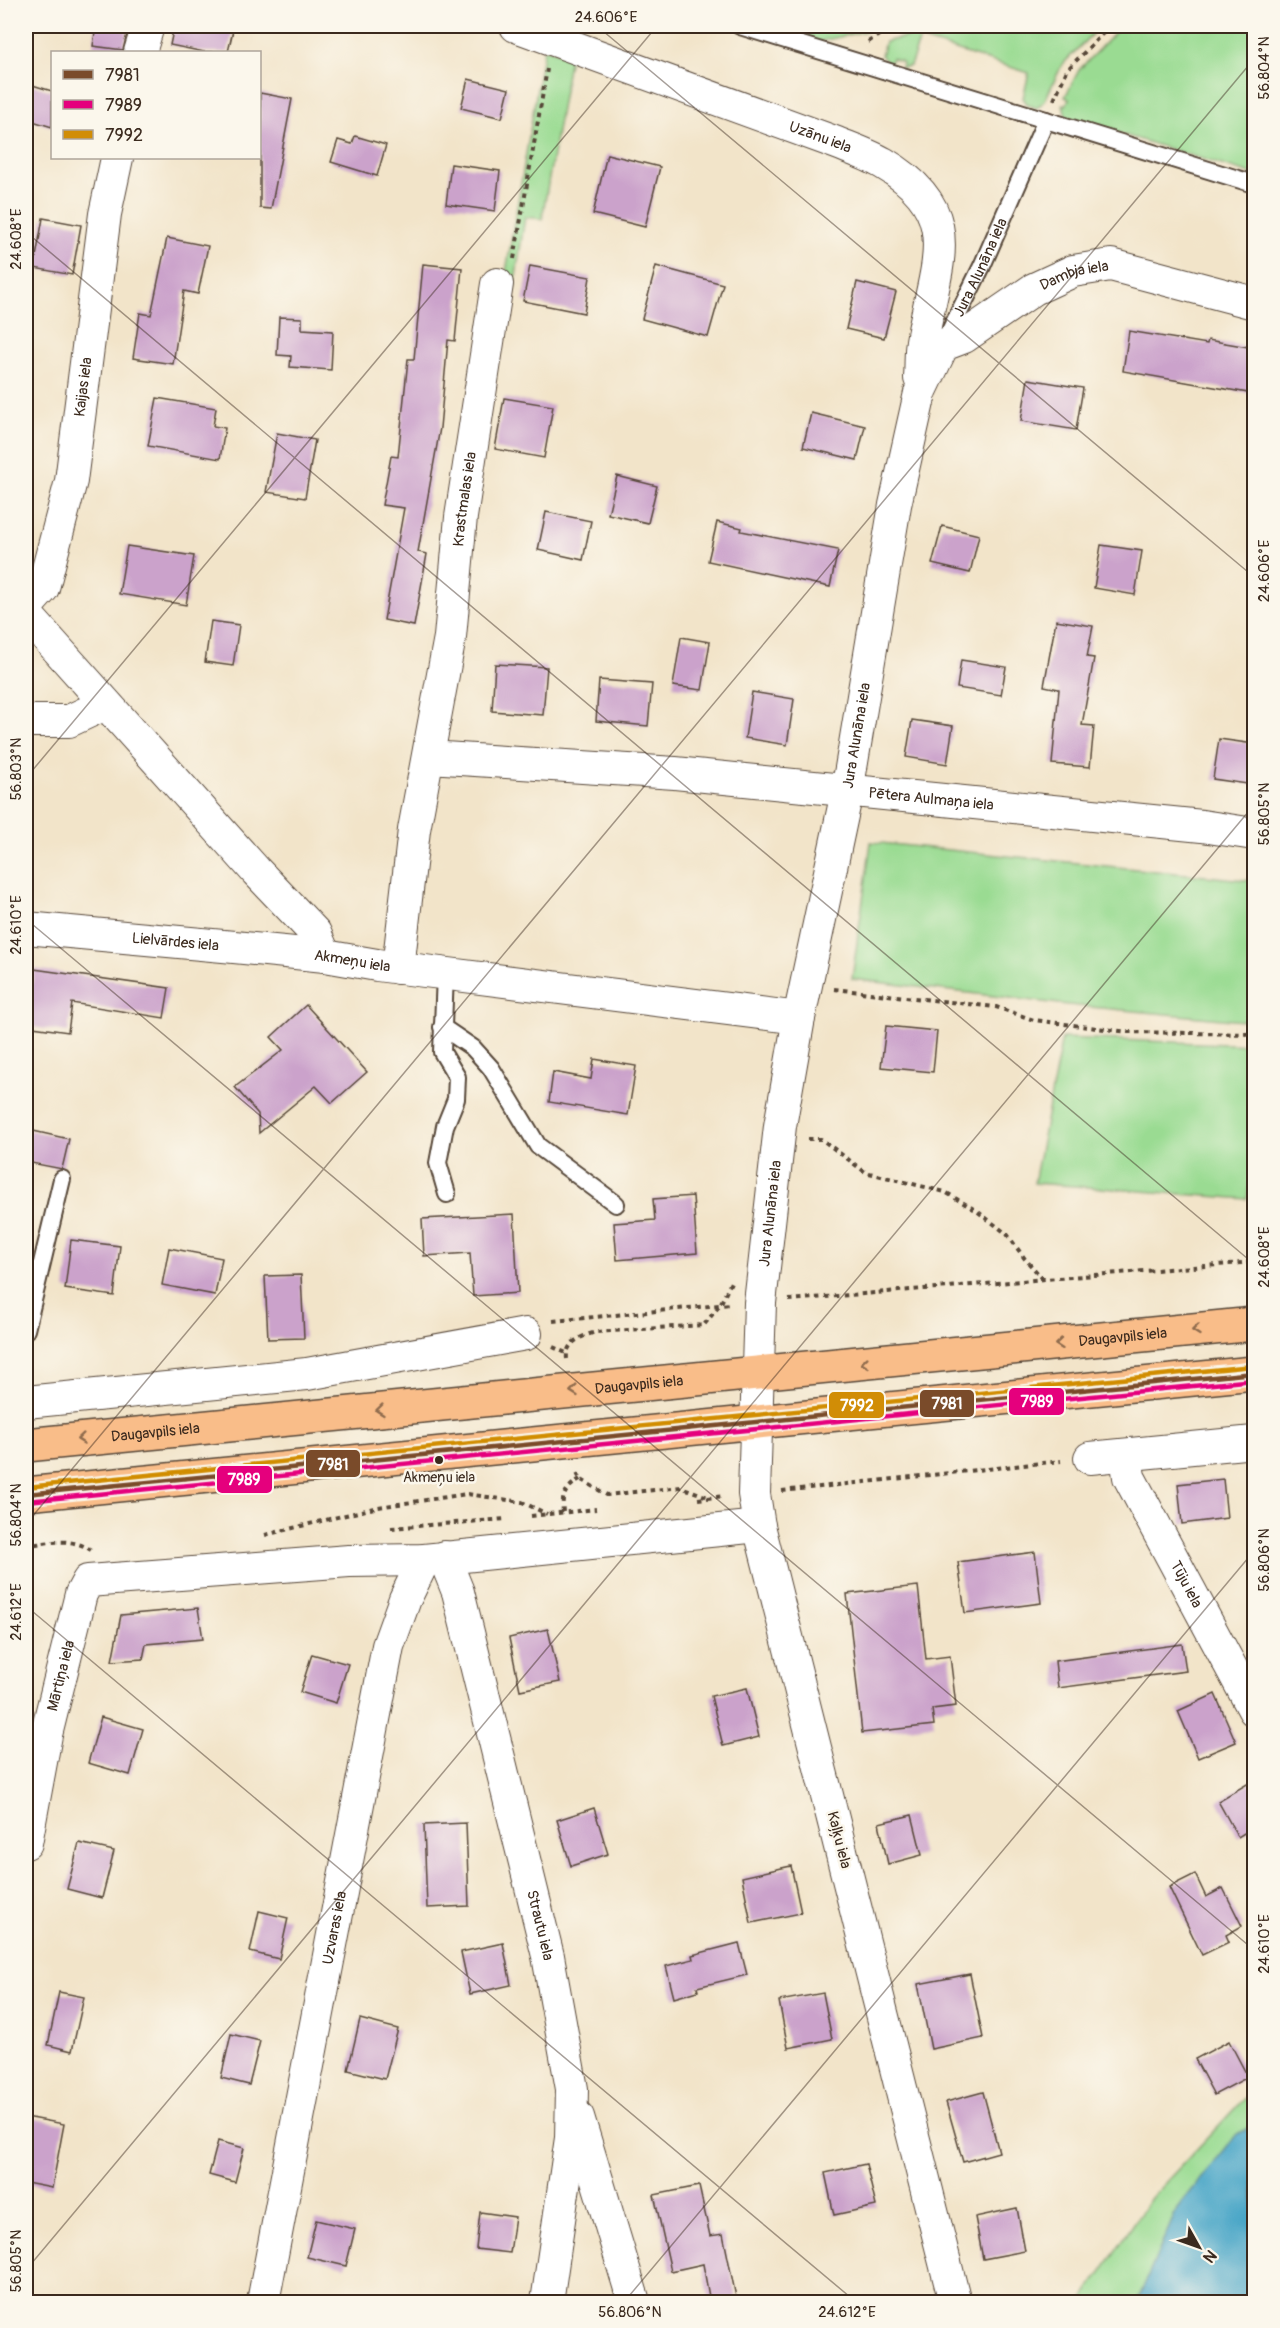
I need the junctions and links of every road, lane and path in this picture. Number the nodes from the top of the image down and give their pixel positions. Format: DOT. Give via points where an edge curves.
graph roads {
  1 [pos="148,26"];
  2 [pos="516,26"];
  3 [pos="740,26"];
  4 [pos="918,26"];
  5 [pos="1110,26"];
  6 [pos="553,39"];
  7 [pos="140,51"];
  8 [pos="855,61"];
  9 [pos="1046,120"];
  10 [pos="117,159"];
  11 [pos="1254,184"];
  12 [pos="497,284"];
  13 [pos="1254,303"];
  14 [pos="943,345"];
  15 [pos="920,393"];
  16 [pos="26,608"];
  17 [pos="26,614"];
  18 [pos="105,704"];
  19 [pos="26,721"];
  20 [pos="429,757"];
  21 [pos="847,792"];
  22 [pos="1254,834"];
  23 [pos="26,928"];
  24 [pos="325,956"];
  25 [pos="398,968"];
  26 [pos="445,974"];
  27 [pos="806,986"];
  28 [pos="799,1018"];
  29 [pos="442,1027"];
  30 [pos="1254,1034"];
  31 [pos="780,1126"];
  32 [pos="62,1179"];
  33 [pos="447,1194"];
  34 [pos="616,1204"];
  35 [pos="1254,1262"];
  36 [pos="1045,1281"];
  37 [pos="777,1301"];
  38 [pos="737,1304"];
  39 [pos="720,1305"];
  40 [pos="1254,1324"];
  41 [pos="26,1330"];
  42 [pos="526,1334"];
  43 [pos="567,1359"];
  44 [pos="758,1373"];
  45 [pos="1254,1373"];
  46 [pos="26,1402"];
  47 [pos="758,1422"];
  48 [pos="1254,1442"];
  49 [pos="26,1445"];
  50 [pos="1126,1455"];
  51 [pos="1090,1458"];
  52 [pos="577,1473"];
  53 [pos="580,1479"];
  54 [pos="26,1494"];
  55 [pos="754,1494"];
  56 [pos="709,1497"];
  57 [pos="686,1502"];
  58 [pos="608,1509"];
  59 [pos="563,1512"];
  60 [pos="548,1514"];
  61 [pos="522,1517"];
  62 [pos="511,1518"];
  63 [pos="759,1526"];
  64 [pos="380,1528"];
  65 [pos="285,1536"];
  66 [pos="26,1546"];
  67 [pos="434,1558"];
  68 [pos="91,1567"];
  69 [pos="1254,1710"];
  70 [pos="26,1843"];
  71 [pos="572,2098"];
  72 [pos="263,2302"];
  73 [pos="547,2302"];
  74 [pos="634,2302"];
  75 [pos="955,2302"];
  1 -- 7 [label="street"];
  2 -- 6 [label="street, Uzānu iela"];
  3 -- 8 [label="lane"];
  4 -- 8 [label="path" via="879,35 863,45"];
  5 -- 9 [label="path" via="1067,70"];
  6 -- 12 [label="path" via="510,277"];
  6 -- 15 [label="street, Uzānu iela" via="837,143 883,162 912,183 932,208 939,229 940,253 922,344"];
  8 -- 9 [label="lane"];
  9 -- 11 [label="lane"];
  9 -- 14 [label="lane, Jura Alunāna iela"];
  10 -- 16 [label="street, Kaijas iela" via="105,214 71,481 43,588"];
  12 -- 20 [label="street, Krastmalas iela" via="461,517 450,637"];
  13 -- 14 [label="street, Dambja iela" via="1111,265 1073,271 1034,289 964,337"];
  14 -- 15 [label="street, Jura Alunāna iela"];
  15 -- 21 [label="street, Jura Alunāna iela" via="895,505"];
  17 -- 18 [label="street, Akmeņu iela"];
  18 -- 19 [label="street" via="69,721"];
  18 -- 24 [label="street, Akmeņu iela" via="315,933"];
  20 -- 21 [label="street, Pētera Aulmaņa iela" via="675,773"];
  20 -- 25 [label="street, Krastmalas iela" via="414,830"];
  21 -- 22 [label="street, Pētera Aulmaņa iela"];
  21 -- 27 [label="street, Jura Alunāna iela"];
  23 -- 24 [label="street, Lielvārdes iela"];
  24 -- 25 [label="street, Akmeņu iela"];
  25 -- 26 [label="street, Akmeņu iela"];
  26 -- 28 [label="street, Akmeņu iela"];
  26 -- 29 [label="lane"];
  27 -- 28 [label="street, Jura Alunāna iela"];
  27 -- 30 [label="path" via="996,1007 1034,1020 1128,1032"];
  28 -- 31 [label="street, Jura Alunāna iela"];
  29 -- 33 [label="lane" via="442,1052 457,1077 456,1099 445,1126 438,1163"];
  29 -- 34 [label="lane" via="473,1048 491,1068 538,1146"];
  31 -- 36 [label="path" via="810,1140 821,1139 865,1172 945,1192 978,1211 1007,1234"];
  31 -- 44 [label="street, Jura Alunāna iela" via="760,1303"];
  32 -- 41 [label="lane"];
  35 -- 36 [label="path"];
  36 -- 37 [label="path"];
  38 -- 39 [label="path"];
  39 -- 42 [label="path" via="544,1322 533,1324"];
  39 -- 43 [label="path" via="704,1325 596,1332 581,1337 566,1353"];
  40 -- 44 [label="highway, Daugavpils iela, one-way"];
  42 -- 46 [label="street" via="307,1374"];
  44 -- 47 [label="street, Kaļķu iela"];
  44 -- 49 [label="highway, Daugavpils iela, one-way"];
  45 -- 47 [label="highway"];
  47 -- 54 [label="highway"];
  47 -- 55 [label="street, Kaļķu iela"];
  48 -- 50 [label="street"];
  50 -- 51 [label="street"];
  50 -- 69 [label="street, Tūju iela" via="1129,1477"];
  51 -- 55 [label="path"];
  52 -- 53 [label="path"];
  53 -- 56 [label="path" via="607,1495 681,1487"];
  53 -- 59 [label="path" via="566,1488"];
  55 -- 56 [label="path"];
  55 -- 63 [label="street, Kaļķu iela"];
  56 -- 57 [label="path"];
  58 -- 59 [label="path"];
  59 -- 60 [label="path"];
  60 -- 61 [label="path"];
  60 -- 65 [label="path" via="522,1503 467,1494 378,1507 261,1537"];
  62 -- 64 [label="path"];
  63 -- 67 [label="street"];
  63 -- 75 [label="street, Kaļķu iela"];
  66 -- 68 [label="path" via="54,1541 80,1543"];
  67 -- 68 [label="street"];
  67 -- 71 [label="street, Strautu iela" via="458,1592 548,1956"];
  67 -- 72 [label="street, Uzvaras iela" via="405,1599 388,1646"];
  68 -- 70 [label="street, Mārtiņa iela" via="49,1724"];
  71 -- 73 [label="street, Strautu iela" via="571,2138"];
  71 -- 74 [label="street"];
}
